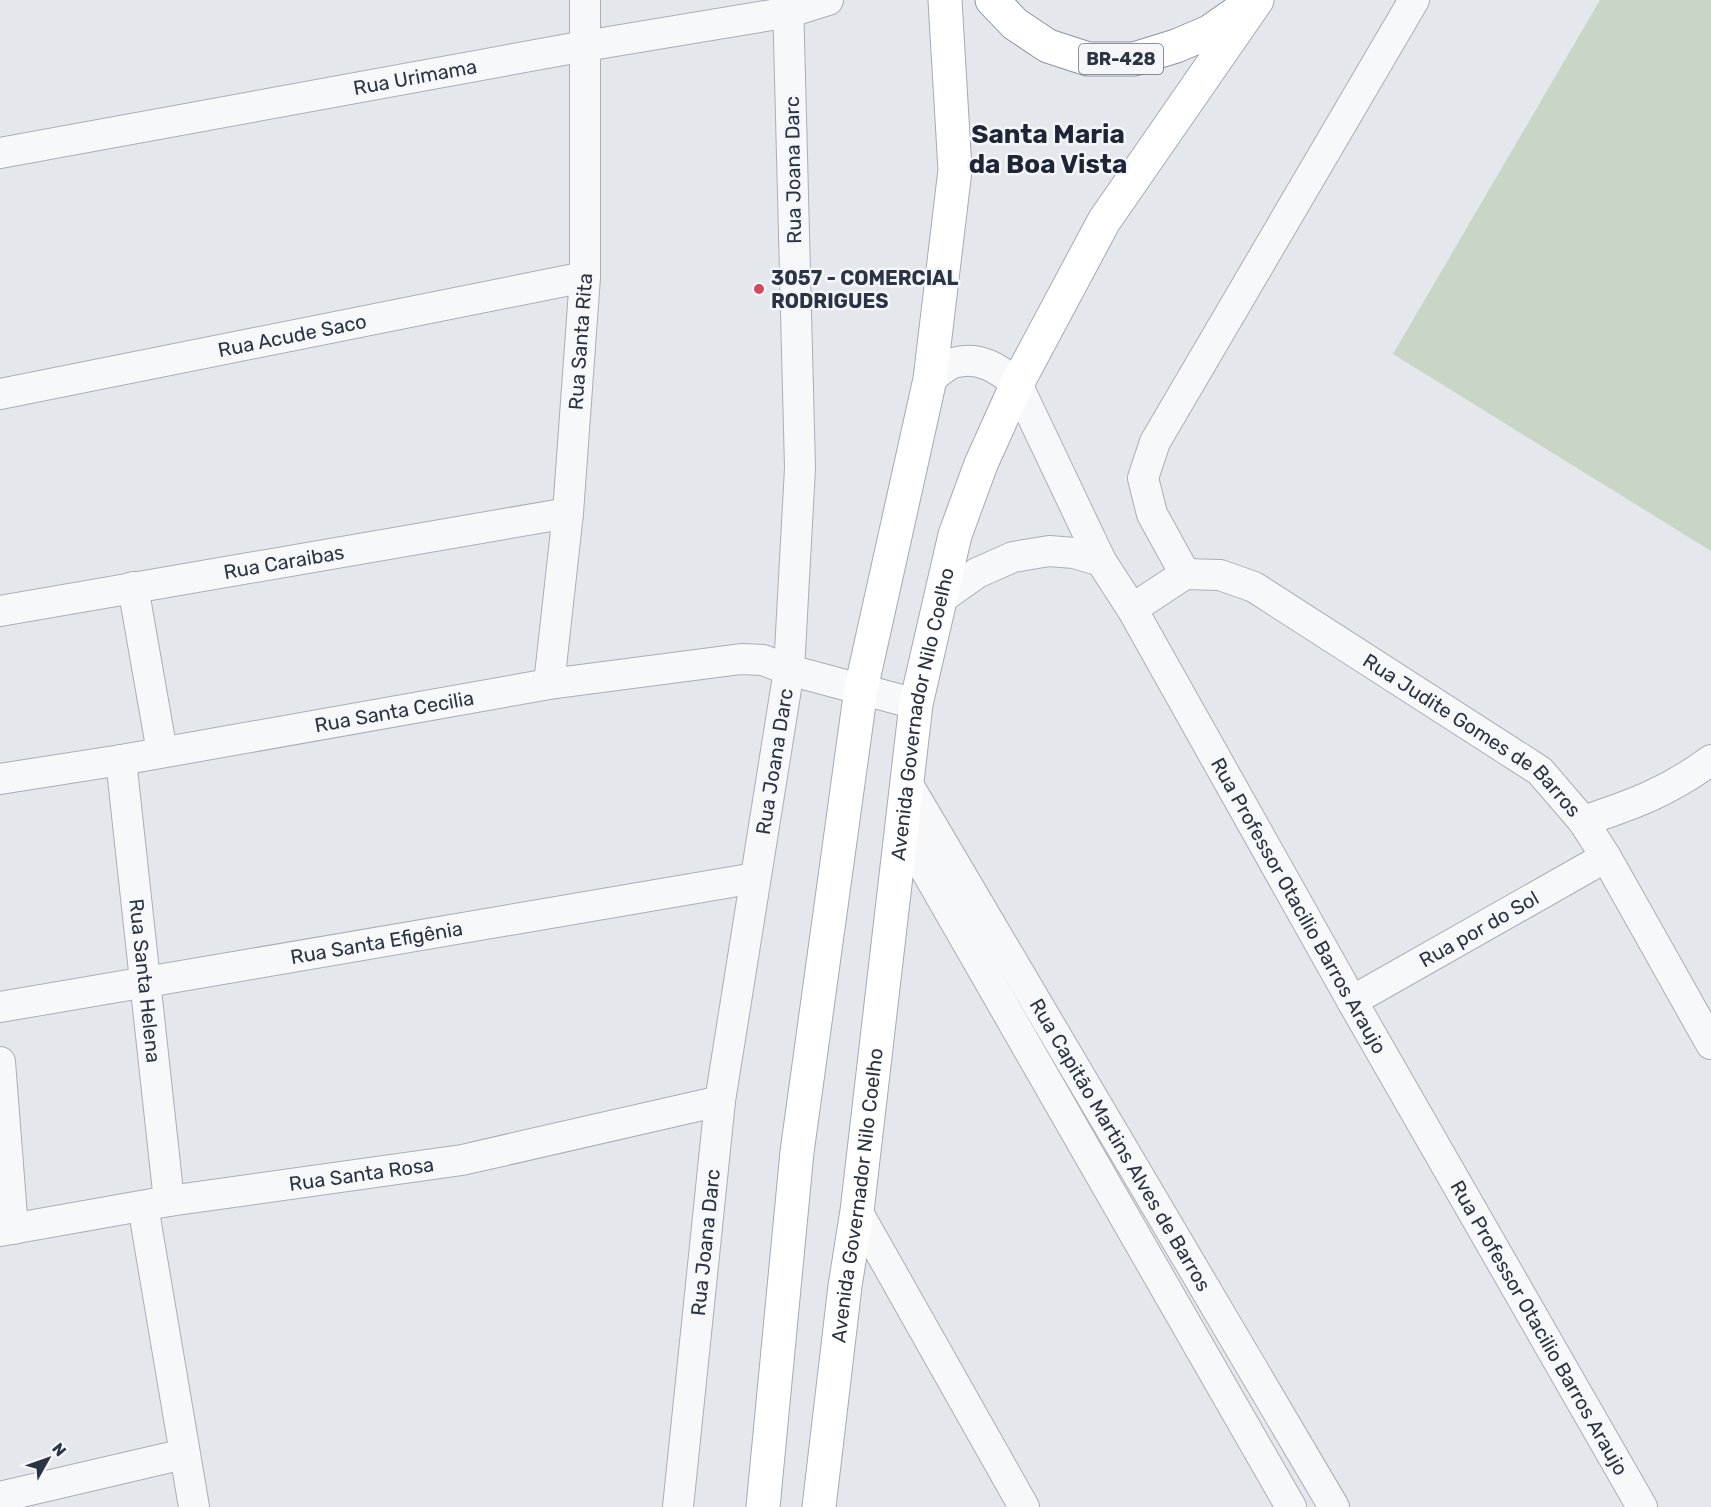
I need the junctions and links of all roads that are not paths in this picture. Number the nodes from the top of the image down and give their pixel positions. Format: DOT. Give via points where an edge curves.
graph roads {
  1 [pos="585,0"];
  2 [pos="828,0"];
  3 [pos="945,0"];
  4 [pos="992,0"];
  5 [pos="1256,0"];
  6 [pos="1414,0"];
  7 [pos="789,6"];
  8 [pos="585,46"];
  9 [pos="0,153"];
  10 [pos="585,277"];
  11 [pos="930,378"];
  12 [pos="1017,384"];
  13 [pos="0,394"];
  14 [pos="568,513"];
  15 [pos="1101,561"];
  16 [pos="1185,574"];
  17 [pos="133,587"];
  18 [pos="939,600"];
  19 [pos="1132,609"];
  20 [pos="0,611"];
  21 [pos="789,670"];
  22 [pos="549,684"];
  23 [pos="861,689"];
  24 [pos="916,704"];
  25 [pos="162,752"];
  26 [pos="120,760"];
  27 [pos="1711,760"];
  28 [pos="0,779"];
  29 [pos="907,783"];
  30 [pos="1583,821"];
  31 [pos="901,827"];
  32 [pos="1606,856"];
  33 [pos="755,878"];
  34 [pos="146,982"];
  35 [pos="1352,1001"];
  36 [pos="0,1007"];
  37 [pos="1711,1044"];
  38 [pos="0,1062"];
  39 [pos="720,1101"];
  40 [pos="156,1204"];
  41 [pos="857,1210"];
  42 [pos="7,1230"];
  43 [pos="1236,1341"];
  44 [pos="1206,1358"];
  45 [pos="184,1454"];
  46 [pos="0,1497"];
  47 [pos="194,1507"];
  48 [pos="678,1507"];
  49 [pos="763,1507"];
  50 [pos="819,1507"];
  51 [pos="1024,1507"];
  52 [pos="1291,1507"];
  53 [pos="1334,1507"];
  54 [pos="1642,1507"];
  1 -- 8 [label="street, Rua Santa Rita"];
  2 -- 7 [label="street, Rua Urimama"];
  3 -- 11 [label="main road" via="955,170"];
  4 -- 5 [label="main road, BR-428" via="1015,24 1048,46 1088,59 1134,59 1176,46 1209,32"];
  5 -- 12 [label="main road, Avenida Governador Nilo Coelho" via="1104,221"];
  6 -- 16 [label="street" via="1155,442 1143,478 1152,514"];
  7 -- 8 [label="street, Rua Urimama"];
  7 -- 21 [label="street, Rua Joana Darc" via="800,468"];
  8 -- 9 [label="street, Rua Urimama"];
  8 -- 10 [label="street, Rua Santa Rita"];
  10 -- 13 [label="street, Rua Acude Saco"];
  10 -- 14 [label="street, Rua Santa Rita"];
  11 -- 12 [label="street, Rua Professor Otacilio Barros Araujo" via="952,363 973,360 987,363"];
  11 -- 23 [label="main road"];
  12 -- 15 [label="street, Rua Professor Otacilio Barros Araujo"];
  12 -- 18 [label="main road, Avenida Governador Nilo Coelho" via="954,536"];
  14 -- 17 [label="street, Rua Caraibas"];
  14 -- 22 [label="street, Rua Santa Rita"];
  15 -- 18 [label="street" via="1049,551 1013,557 977,573"];
  15 -- 19 [label="street, Rua Professor Otacilio Barros Araujo"];
  16 -- 19 [label="street"];
  16 -- 30 [label="street, Rua Judite Gomes de Barros" via="1220,575 1254,587 1540,771"];
  17 -- 20 [label="street, Rua Caraibas"];
  17 -- 25 [label="street"];
  18 -- 24 [label="main road, Avenida Governador Nilo Coelho"];
  19 -- 35 [label="street, Rua Professor Otacilio Barros Araujo"];
  21 -- 22 [label="street, Rua Santa Cecilia" via="763,660 741,659"];
  21 -- 23 [label="street, Rua Santa Cecilia"];
  21 -- 33 [label="street, Rua Joana Darc"];
  22 -- 25 [label="street, Rua Santa Cecilia"];
  23 -- 24 [label="street, Rua Santa Cecilia"];
  23 -- 49 [label="main road" via="797,1152"];
  24 -- 29 [label="main road, Avenida Governador Nilo Coelho"];
  25 -- 26 [label="street, Rua Santa Cecilia"];
  26 -- 28 [label="street, Rua Santa Cecilia"];
  26 -- 34 [label="street, Rua Santa Helena"];
  27 -- 30 [label="street" via="1685,779 1635,804"];
  29 -- 31 [label="main road, Avenida Governador Nilo Coelho"];
  29 -- 43 [label="street, Rua Capitão Martins Alves de Barros"];
  30 -- 32 [label="street, Rua Judite Gomes de Barros"];
  31 -- 41 [label="main road, Avenida Governador Nilo Coelho"];
  31 -- 44 [label="street, Rua Capitão Martins Alves de Barros"];
  32 -- 35 [label="street, Rua por do Sol"];
  32 -- 37 [label="street, Rua Judite Gomes de Barros"];
  33 -- 34 [label="street, Rua Santa Efigênia"];
  33 -- 39 [label="street, Rua Joana Darc"];
  34 -- 36 [label="street, Rua Santa Efigênia"];
  34 -- 40 [label="street, Rua Santa Helena"];
  35 -- 54 [label="street, Rua Professor Otacilio Barros Araujo"];
  38 -- 42 [label="street"];
  39 -- 40 [label="street, Rua Santa Rosa" via="462,1160"];
  39 -- 48 [label="street, Rua Joana Darc"];
  40 -- 42 [label="street, Rua Santa Rosa"];
  40 -- 45 [label="street, Rua Santa Helena"];
  41 -- 50 [label="main road, Avenida Governador Nilo Coelho"];
  41 -- 51 [label="street"];
  43 -- 44 [label="street"];
  43 -- 53 [label="street, Rua Capitão Martins Alves de Barros"];
  44 -- 52 [label="street, Rua Capitão Martins Alves de Barros"];
  45 -- 46 [label="street"];
  45 -- 47 [label="street, Rua Santa Helena"];
}
